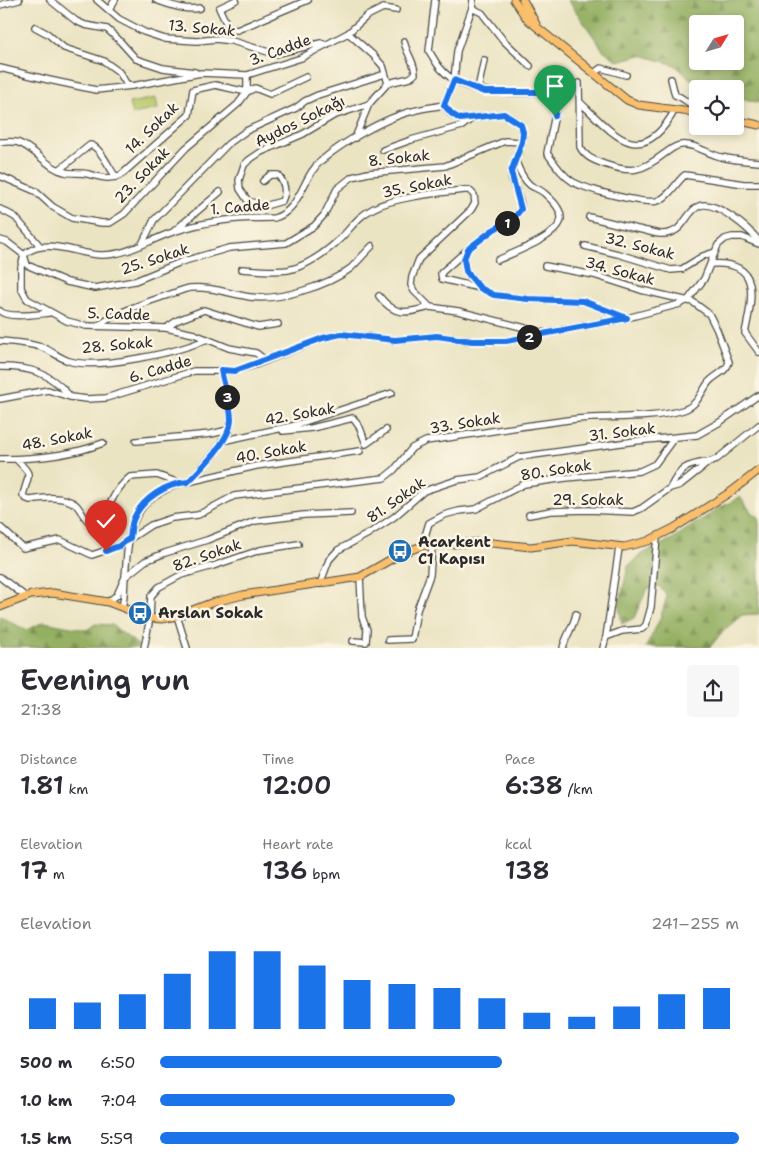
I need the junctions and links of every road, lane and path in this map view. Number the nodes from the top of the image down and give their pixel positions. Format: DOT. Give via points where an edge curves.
graph roads {
  1 [pos="19,0"];
  2 [pos="50,0"];
  3 [pos="96,0"];
  4 [pos="115,0"];
  5 [pos="156,0"];
  6 [pos="236,0"];
  7 [pos="308,0"];
  8 [pos="435,0"];
  9 [pos="473,0"];
  10 [pos="514,0"];
  11 [pos="522,0"];
  12 [pos="0,5"];
  13 [pos="200,8"];
  14 [pos="472,8"];
  15 [pos="109,10"];
  16 [pos="396,10"];
  17 [pos="35,27"];
  18 [pos="539,29"];
  19 [pos="348,33"];
  20 [pos="404,41"];
  21 [pos="327,45"];
  22 [pos="484,60"];
  23 [pos="530,66"];
  24 [pos="0,68"];
  25 [pos="201,73"];
  26 [pos="594,73"];
  27 [pos="385,74"];
  28 [pos="626,74"];
  29 [pos="247,75"];
  30 [pos="306,77"];
  31 [pos="671,79"];
  32 [pos="454,80"];
  33 [pos="388,83"];
  34 [pos="579,83"];
  35 [pos="132,86"];
  36 [pos="478,89"];
  37 [pos="247,92"];
  38 [pos="580,102"];
  39 [pos="369,104"];
  40 [pos="689,104"];
  41 [pos="444,105"];
  42 [pos="676,110"];
  43 [pos="689,111"];
  44 [pos="472,119"];
  45 [pos="744,122"];
  46 [pos="759,126"];
  47 [pos="355,138"];
  48 [pos="0,142"];
  49 [pos="522,142"];
  50 [pos="383,150"];
  51 [pos="516,162"];
  52 [pos="759,162"];
  53 [pos="59,170"];
  54 [pos="0,176"];
  55 [pos="116,177"];
  56 [pos="263,181"];
  57 [pos="759,184"];
  58 [pos="220,192"];
  59 [pos="0,209"];
  60 [pos="589,217"];
  61 [pos="172,232"];
  62 [pos="301,235"];
  63 [pos="0,240"];
  64 [pos="759,243"];
  65 [pos="142,244"];
  66 [pos="372,246"];
  67 [pos="585,246"];
  68 [pos="41,247"];
  69 [pos="468,249"];
  70 [pos="715,252"];
  71 [pos="24,256"];
  72 [pos="498,260"];
  73 [pos="711,264"];
  74 [pos="545,266"];
  75 [pos="242,269"];
  76 [pos="480,288"];
  77 [pos="379,296"];
  78 [pos="688,300"];
  79 [pos="430,307"];
  80 [pos="0,311"];
  81 [pos="50,313"];
  82 [pos="627,318"];
  83 [pos="278,324"];
  84 [pos="99,326"];
  85 [pos="166,328"];
  86 [pos="547,334"];
  87 [pos="207,339"];
  88 [pos="0,341"];
  89 [pos="759,352"];
  90 [pos="265,360"];
  91 [pos="0,367"];
  92 [pos="221,370"];
  93 [pos="392,394"];
  94 [pos="759,395"];
  95 [pos="70,397"];
  96 [pos="0,399"];
  97 [pos="759,425"];
  98 [pos="228,430"];
  99 [pos="386,430"];
  100 [pos="258,434"];
  101 [pos="674,438"];
  102 [pos="136,441"];
  103 [pos="222,441"];
  104 [pos="103,443"];
  105 [pos="360,451"];
  106 [pos="0,459"];
  107 [pos="16,459"];
  108 [pos="710,462"];
  109 [pos="759,470"];
  110 [pos="480,477"];
  111 [pos="188,482"];
  112 [pos="179,483"];
  113 [pos="670,488"];
  114 [pos="351,513"];
  115 [pos="529,515"];
  116 [pos="0,528"];
  117 [pos="657,537"];
  118 [pos="130,538"];
  119 [pos="298,544"];
  120 [pos="422,546"];
  121 [pos="432,546"];
  122 [pos="619,548"];
  123 [pos="0,577"];
  124 [pos="124,577"];
  125 [pos="360,577"];
  126 [pos="320,584"];
  127 [pos="26,597"];
  128 [pos="108,602"];
  129 [pos="0,607"];
  130 [pos="122,607"];
  131 [pos="576,614"];
  132 [pos="177,616"];
  133 [pos="150,618"];
  134 [pos="606,637"];
  135 [pos="388,640"];
  136 [pos="353,642"];
  137 [pos="144,648"];
  138 [pos="187,648"];
  139 [pos="563,648"];
  140 [pos="603,648"];
  1 -- 12 [label="street"];
  2 -- 25 [label="street" via="76,21 107,29 136,59 164,68"];
  3 -- 15 [label="street, 13. Sokak"];
  4 -- 15 [label="street"];
  5 -- 13 [label="street, 13. Sokak" via="191,10"];
  6 -- 7 [label="street" via="220,8 229,29 238,30"];
  8 -- 32 [label="street" via="429,51 442,70"];
  9 -- 14 [label="street"];
  10 -- 18 [label="main road" via="527,20"];
  11 -- 18 [label="main road"];
  14 -- 23 [label="street" via="482,13 503,40"];
  14 -- 32 [label="street" via="458,50"];
  15 -- 21 [label="street, 13. Sokak" via="144,32 165,39 232,41 275,54 321,43"];
  16 -- 19 [label="street, 3. Cadde" via="383,8 367,16"];
  17 -- 35 [label="street" via="64,48 104,61"];
  18 -- 26 [label="main road"];
  19 -- 21 [label="street, 3. Cadde"];
  19 -- 27 [label="street" via="383,66"];
  20 -- 33 [label="street" via="415,66 415,74"];
  21 -- 29 [label="street, 3. Cadde" via="301,58"];
  22 -- 36 [label="street"];
  24 -- 35 [label="street, 3. Cadde" via="96,90"];
  25 -- 29 [label="street, 3. Cadde"];
  25 -- 35 [label="street, 3. Cadde"];
  26 -- 28 [label="street" via="601,68"];
  26 -- 42 [label="main road" via="627,100"];
  27 -- 33 [label="street"];
  27 -- 65 [label="street" via="318,95 246,131 228,144 154,220"];
  29 -- 37 [label="street"];
  30 -- 37 [label="street, 14. Sokak" via="270,94 255,88"];
  31 -- 40 [label="street" via="674,95"];
  32 -- 36 [label="street"];
  32 -- 41 [label="street"];
  33 -- 39 [label="street"];
  34 -- 38 [label="street"];
  36 -- 57 [label="street" via="484,92 545,92 556,105 547,153 558,170 573,182 602,192 656,201 665,197 685,174"];
  37 -- 54 [label="street, 23. Sokak" via="238,104 186,148 124,214 110,223 72,218 34,191"];
  37 -- 55 [label="street, 14. Sokak" via="215,85 193,90 189,115"];
  38 -- 42 [label="street" via="610,132 634,144 649,139 667,125"];
  38 -- 52 [label="street" via="580,147 590,158 612,167 632,171 647,166 680,145 721,158"];
  39 -- 47 [label="street"];
  39 -- 56 [label="street, Aydos Sokağı" via="333,116 303,134 261,152 244,165 239,180 240,189 248,201 265,206 282,201 284,182 278,175 270,175"];
  41 -- 44 [label="street" via="460,119"];
  41 -- 47 [label="street, 1. Cadde" via="394,117"];
  42 -- 43 [label="main road"];
  44 -- 49 [label="street" via="504,114 521,125"];
  44 -- 50 [label="street" via="457,128"];
  45 -- 46 [label="main road"];
  47 -- 61 [label="street, 1. Cadde" via="320,161 292,207 281,216 221,220"];
  48 -- 53 [label="street" via="19,143"];
  49 -- 51 [label="street"];
  49 -- 62 [label="street, 8. Sokak" via="505,141 445,166 352,177 337,189 324,215"];
  51 -- 69 [label="street" via="511,172 521,209 514,218"];
  51 -- 72 [label="street" via="530,184 542,191 560,210 561,219 550,235"];
  53 -- 55 [label="street" via="87,173 101,179"];
  53 -- 55 [label="street" via="90,144 98,149"];
  58 -- 61 [label="street"];
  59 -- 68 [label="street" via="16,217"];
  60 -- 64 [label="street" via="660,234 675,231 695,209 705,205 732,217"];
  61 -- 65 [label="street, 1. Cadde"];
  62 -- 71 [label="street, 25. Sokak" via="286,243 228,248 135,281 95,288 67,282 27,265"];
  63 -- 71 [label="street"];
  64 -- 70 [label="street" via="732,236 718,245"];
  65 -- 68 [label="street, 1. Cadde" via="121,253 101,255"];
  66 -- 84 [label="street" via="350,269 302,291 278,297 252,297 189,288 113,316"];
  67 -- 70 [label="street, 32. Sokak" via="670,270 682,269"];
  68 -- 71 [label="street" via="29,250"];
  69 -- 76 [label="street" via="464,259 466,271"];
  69 -- 76 [label="street" via="441,273 442,279"];
  70 -- 73 [label="street"];
  71 -- 81 [label="street, 5. Cadde" via="20,288 27,299"];
  73 -- 78 [label="street"];
  73 -- 89 [label="street" via="734,264 751,273 754,296 745,333"];
  74 -- 78 [label="street, 34. Sokak" via="594,275"];
  75 -- 79 [label="street, 35. Sokak" via="288,270 323,253 359,217 374,208 391,202 469,190 475,203 471,210 420,260 412,277 414,291"];
  76 -- 82 [label="street" via="494,295 583,301"];
  77 -- 79 [label="street" via="387,306 410,313"];
  78 -- 82 [label="street, 6. Cadde"];
  78 -- 118 [label="street, 33. Sokak" via="709,314 729,362 728,367 709,382 695,404 685,410 578,419 426,441 412,448 384,478 234,496 198,515 151,525"];
  79 -- 86 [label="street"];
  80 -- 81 [label="street" via="15,315"];
  81 -- 84 [label="street, 5. Cadde" via="67,321"];
  82 -- 86 [label="street, 6. Cadde"];
  83 -- 85 [label="street" via="258,327 204,310"];
  84 -- 85 [label="street, 5. Cadde"];
  85 -- 87 [label="street, 5. Cadde"];
  86 -- 90 [label="street, 6. Cadde" via="506,341 437,336 395,340 341,334"];
  87 -- 88 [label="street, 28. Sokak" via="194,346 150,356 89,364 69,361 34,345"];
  87 -- 90 [label="street, 5. Cadde" via="229,348 256,353"];
  90 -- 92 [label="street, 6. Cadde" via="235,371"];
  91 -- 95 [label="street" via="23,367 43,374 59,384"];
  92 -- 95 [label="street, 6. Cadde" via="194,371 106,398"];
  92 -- 98 [label="street" via="231,418"];
  93 -- 100 [label="street, 42. Sokak"];
  94 -- 101 [label="street, 31. Sokak" via="697,435"];
  95 -- 96 [label="street, 6. Cadde" via="48,390"];
  97 -- 108 [label="street, 29. Sokak"];
  98 -- 102 [label="street"];
  98 -- 103 [label="street"];
  99 -- 100 [label="street, 42. Sokak" via="366,444 353,418 312,428"];
  100 -- 103 [label="street, 42. Sokak"];
  101 -- 110 [label="street, 31. Sokak" via="519,458"];
  101 -- 120 [label="street, 80. Sokak" via="655,464 640,471 524,484 476,509 444,515 429,523"];
  103 -- 111 [label="street"];
  104 -- 107 [label="street, 48. Sokak" via="74,452"];
  105 -- 111 [label="street, 40. Sokak" via="256,466"];
  106 -- 107 [label="street, 48. Sokak"];
  107 -- 112 [label="street" via="29,475 25,498 63,498 76,504 87,521 92,523 105,516 117,491 130,477 156,475"];
  108 -- 113 [label="street, 29. Sokak" via="680,485"];
  108 -- 113 [label="street, 29. Sokak" via="685,466"];
  109 -- 117 [label="main road" via="732,491"];
  110 -- 126 [label="street, 81. Sokak" via="457,480 424,491 394,517 338,550 329,560"];
  111 -- 112 [label="street, 40. Sokak"];
  112 -- 118 [label="street" via="147,500 133,520"];
  113 -- 115 [label="street, 29. Sokak" via="633,512 579,510"];
  114 -- 124 [label="street" via="255,521 145,561"];
  116 -- 118 [label="street" via="23,548 60,540 92,555 119,546"];
  117 -- 122 [label="main road"];
  117 -- 134 [label="street" via="651,607 646,625 642,629"];
  118 -- 124 [label="street"];
  119 -- 133 [label="street, 82. Sokak" via="260,550 181,575 159,586 151,596"];
  120 -- 121 [label="main road"];
  120 -- 125 [label="main road" via="402,553"];
  121 -- 122 [label="main road" via="482,542 531,547 573,541"];
  121 -- 135 [label="street" via="430,575 412,639"];
  122 -- 134 [label="street"];
  123 -- 127 [label="street"];
  124 -- 128 [label="street" via="117,595"];
  124 -- 130 [label="street"];
  125 -- 126 [label="main road"];
  125 -- 136 [label="street" via="366,642"];
  126 -- 132 [label="main road" via="227,599"];
  127 -- 128 [label="main road" via="53,594"];
  127 -- 129 [label="main road"];
  128 -- 130 [label="main road"];
  130 -- 133 [label="main road"];
  131 -- 139 [label="street"];
  132 -- 133 [label="main road"];
  132 -- 138 [label="street"];
  133 -- 137 [label="street, 82. Sokak"];
  134 -- 140 [label="street"];
}
